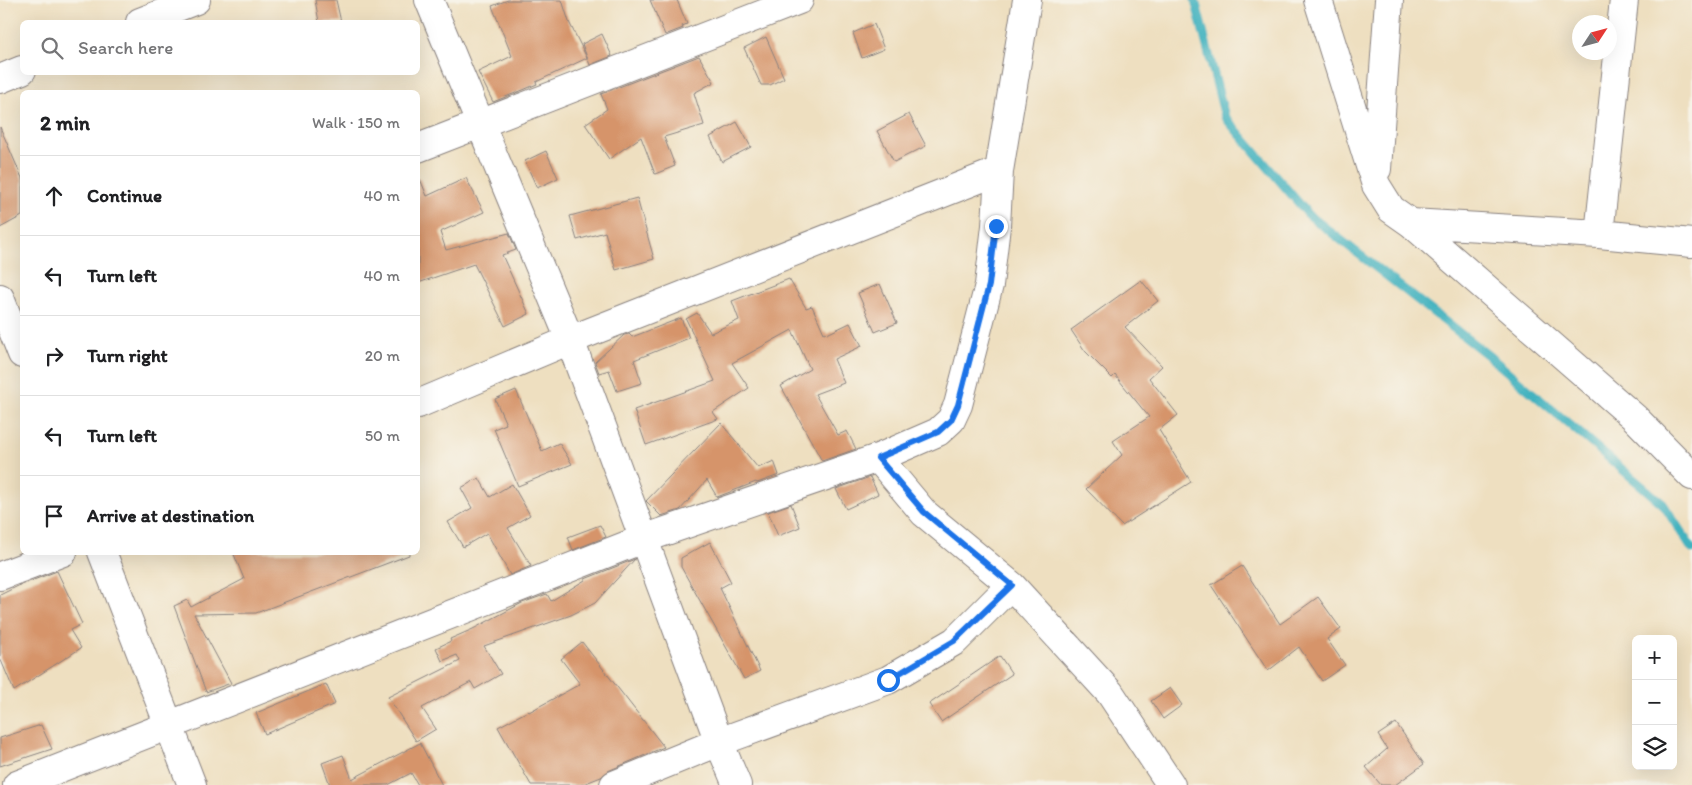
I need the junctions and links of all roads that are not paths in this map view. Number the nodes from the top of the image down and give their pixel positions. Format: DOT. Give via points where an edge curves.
graph roads {
  1 [pos="196,0"];
  2 [pos="429,0"];
  3 [pos="799,0"];
  4 [pos="1027,0"];
  5 [pos="1318,0"];
  6 [pos="1389,0"];
  7 [pos="1624,0"];
  8 [pos="145,20"];
  9 [pos="20,71"];
  10 [pos="0,79"];
  11 [pos="479,124"];
  12 [pos="420,147"];
  13 [pos="1000,171"];
  14 [pos="1376,185"];
  15 [pos="1410,223"];
  16 [pos="1599,234"];
  17 [pos="1692,243"];
  18 [pos="7,306"];
  19 [pos="570,340"];
  20 [pos="20,348"];
  21 [pos="420,403"];
  22 [pos="878,458"];
  23 [pos="1692,476"];
  24 [pos="643,538"];
  25 [pos="55,555"];
  26 [pos="103,555"];
  27 [pos="0,576"];
  28 [pos="1012,585"];
  29 [pos="169,724"];
  30 [pos="719,742"];
  31 [pos="17,785"];
  32 [pos="192,785"];
  33 [pos="614,785"];
  34 [pos="737,785"];
  35 [pos="1171,785"];
  1 -- 8 [label="street"];
  2 -- 11 [label="street"];
  3 -- 11 [label="street"];
  4 -- 13 [label="street"];
  5 -- 14 [label="street"];
  6 -- 14 [label="street"];
  7 -- 16 [label="street"];
  9 -- 10 [label="street"];
  11 -- 12 [label="street"];
  11 -- 19 [label="street"];
  13 -- 19 [label="street"];
  13 -- 22 [label="street" via="989,285 958,405 951,420 938,432"];
  14 -- 15 [label="street" via="1391,209"];
  15 -- 16 [label="street"];
  15 -- 23 [label="street" via="1635,418"];
  16 -- 17 [label="street"];
  18 -- 20 [label="street"];
  19 -- 21 [label="street"];
  19 -- 24 [label="street"];
  22 -- 24 [label="street"];
  22 -- 28 [label="street" via="924,512"];
  24 -- 29 [label="street"];
  24 -- 30 [label="street"];
  25 -- 27 [label="street"];
  26 -- 29 [label="street"];
  28 -- 30 [label="street" via="954,641 888,680"];
  28 -- 35 [label="street" via="1110,693"];
  29 -- 31 [label="street"];
  29 -- 32 [label="street"];
  30 -- 33 [label="street"];
  30 -- 34 [label="street"];
}
